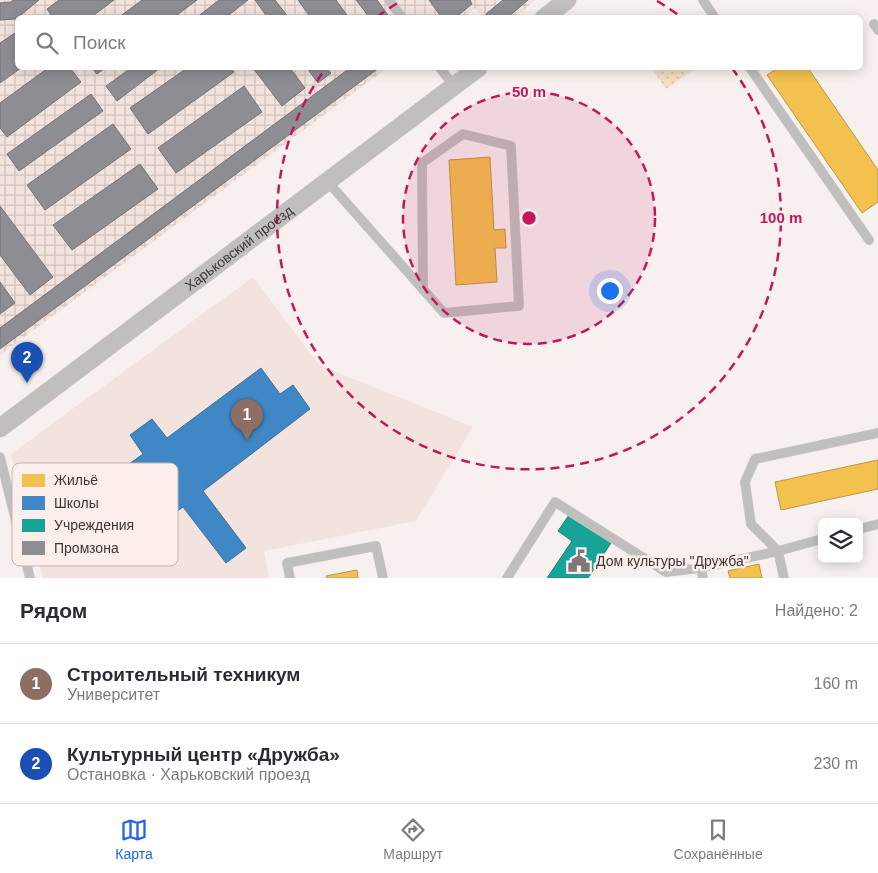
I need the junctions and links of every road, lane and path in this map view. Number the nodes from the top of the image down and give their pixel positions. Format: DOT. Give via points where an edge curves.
graph roads {
  1 [pos="389,0"];
  2 [pos="568,0"];
  3 [pos="703,0"];
  4 [pos="400,15"];
  5 [pos="548,15"];
  6 [pos="713,15"];
  7 [pos="442,70"];
  8 [pos="475,70"];
  9 [pos="751,70"];
  10 [pos="454,86"];
  11 [pos="327,182"];
  12 [pos="869,240"];
  13 [pos="423,290"];
  14 [pos="0,428"];
  15 [pos="878,433"];
  16 [pos="0,457"];
  17 [pos="12,505"];
  18 [pos="878,524"];
  19 [pos="863,528"];
  20 [pos="818,540"];
  21 [pos="778,551"];
  22 [pos="701,568"];
  23 [pos="290,578"];
  24 [pos="383,578"];
  25 [pos="507,578"];
  26 [pos="703,578"];
  27 [pos="784,578"];
  1 -- 4 [label="lane"];
  2 -- 5 [label="street"];
  3 -- 6 [label="lane"];
  7 -- 10 [label="lane"];
  8 -- 10 [label="street, Харьковский проезд"];
  9 -- 12 [label="lane"];
  10 -- 11 [label="street, Харьковский проезд"];
  11 -- 13 [label="lane"];
  11 -- 14 [label="street, Харьковский проезд"];
  13 -- 13 [label="lane" via="444,313 520,306 511,146 464,134 422,163"];
  15 -- 21 [label="lane" via="755,459 745,482 751,524"];
  16 -- 17 [label="lane"];
  18 -- 19 [label="lane"];
  20 -- 21 [label="lane"];
  21 -- 22 [label="lane"];
  21 -- 27 [label="lane"];
  22 -- 25 [label="lane" via="666,572 555,502"];
  22 -- 26 [label="lane"];
  23 -- 24 [label="lane" via="287,563 376,546"];
}
